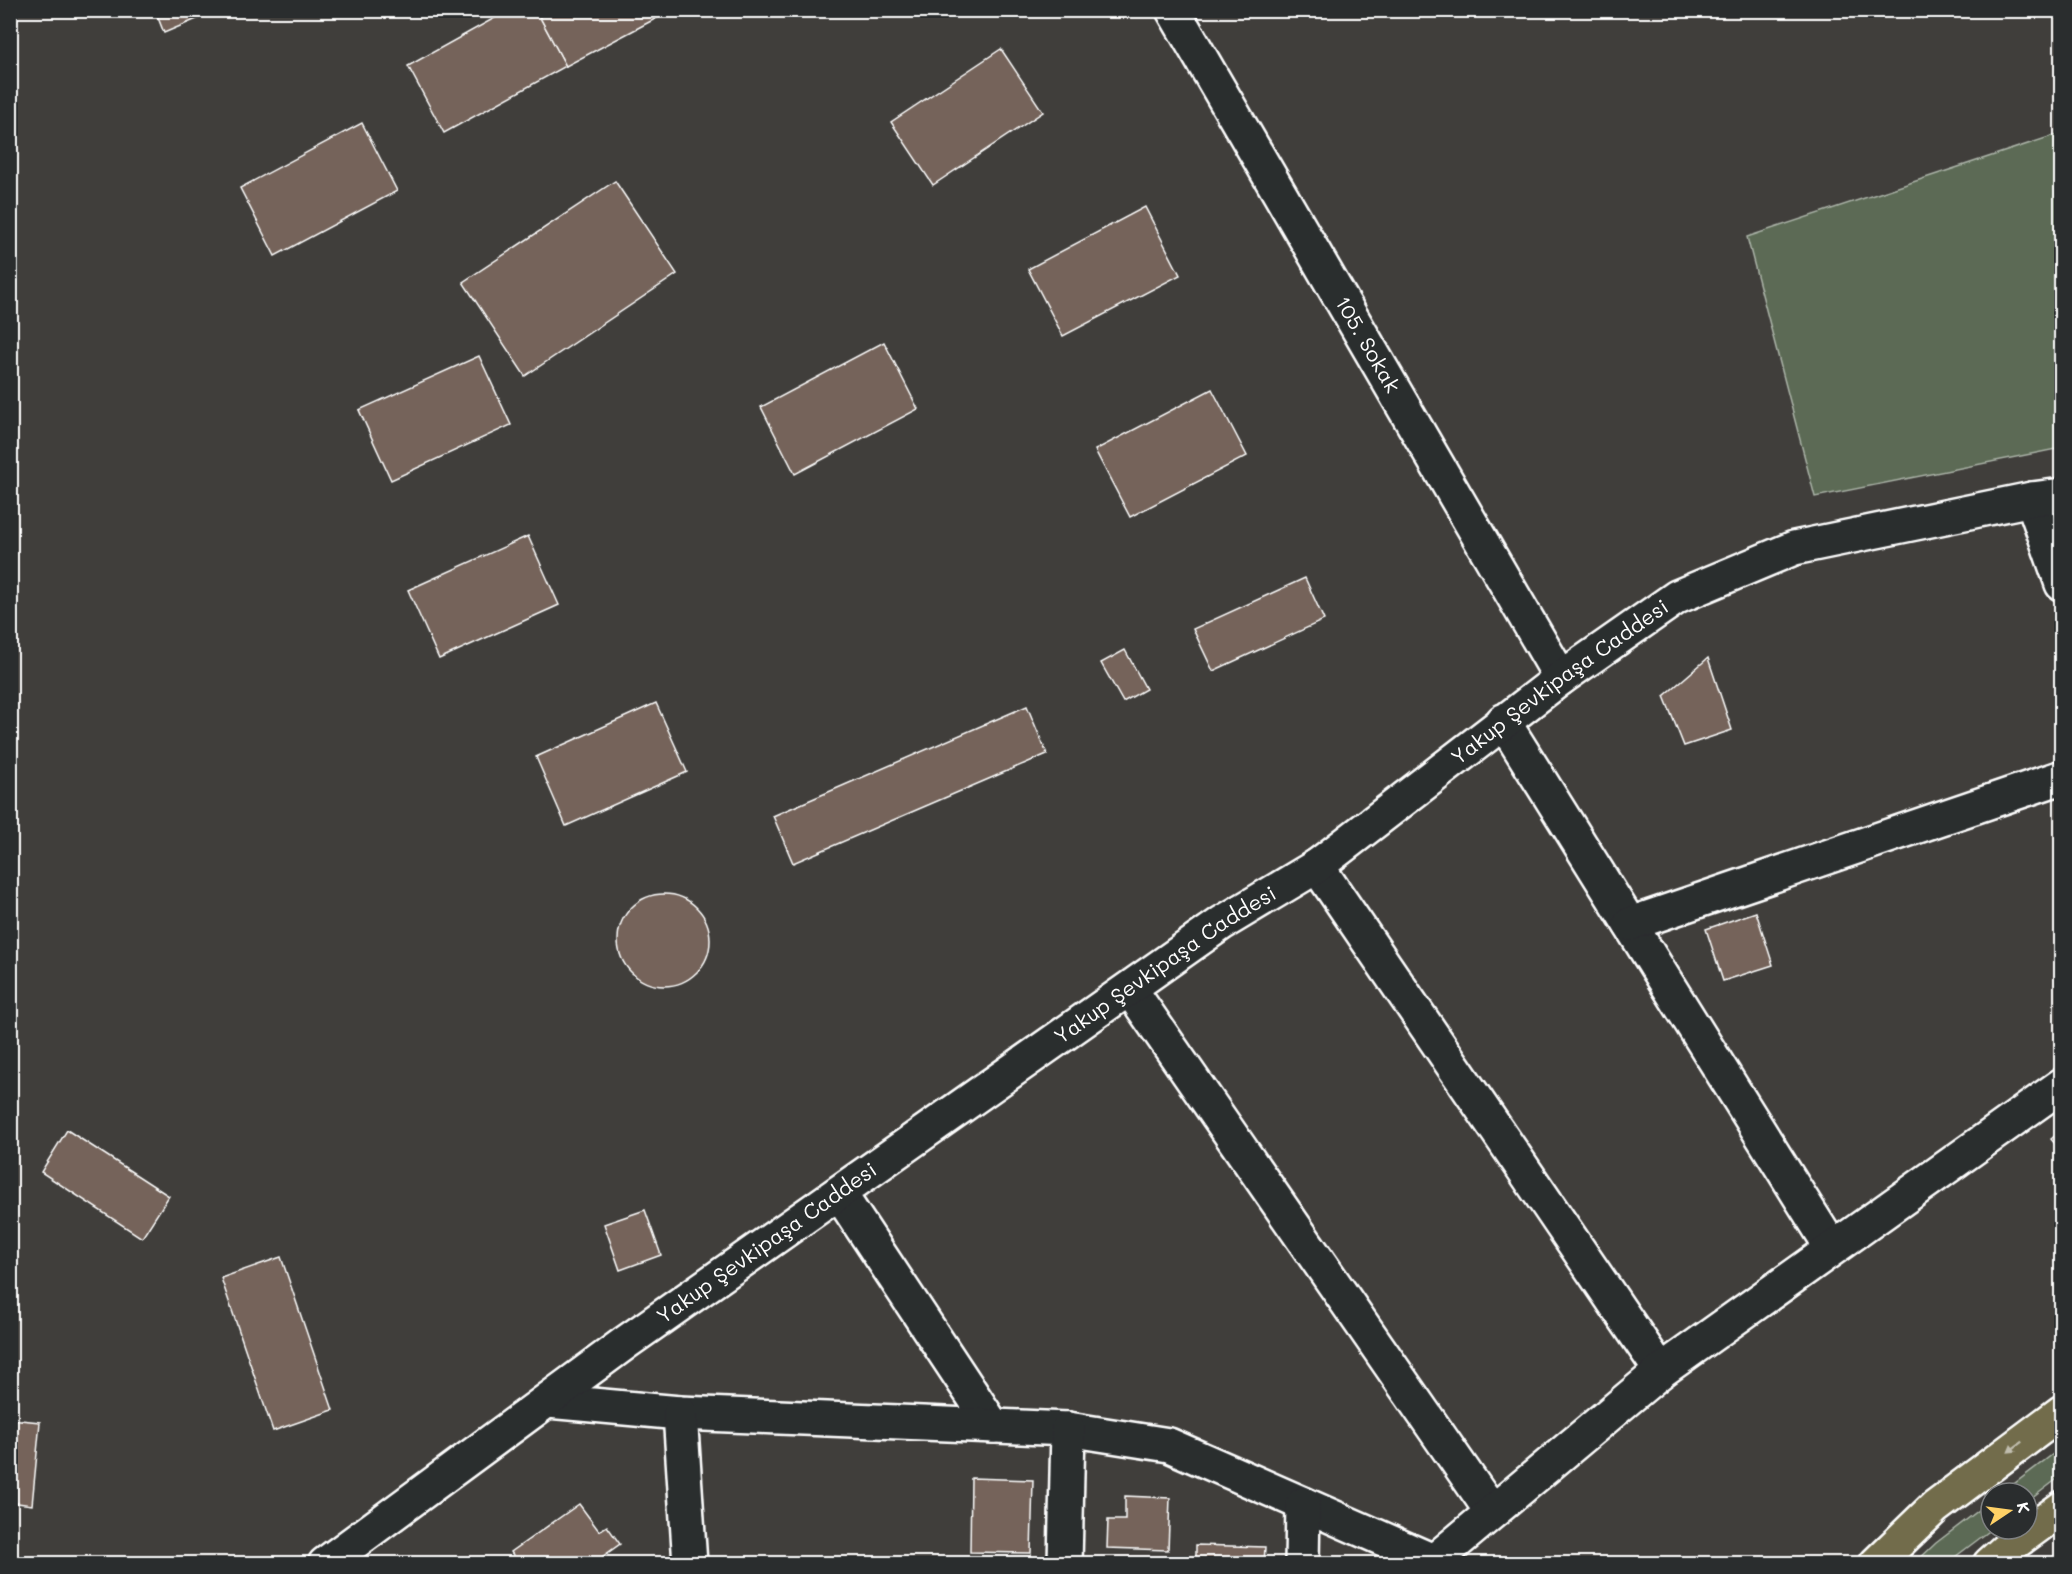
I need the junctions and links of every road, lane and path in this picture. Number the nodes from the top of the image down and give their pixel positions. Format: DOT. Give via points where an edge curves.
graph roads {
  1 [pos="1173,10"];
  2 [pos="2047,497"];
  3 [pos="2061,584"];
  4 [pos="1561,678"];
  5 [pos="1503,721"];
  6 [pos="2061,777"];
  7 [pos="1317,866"];
  8 [pos="1630,924"];
  9 [pos="1130,989"];
  10 [pos="2061,1085"];
  11 [pos="839,1193"];
  12 [pos="1832,1248"];
  13 [pos="1661,1371"];
  14 [pos="548,1401"];
  15 [pos="2061,1412"];
  16 [pos="680,1413"];
  17 [pos="993,1426"];
  18 [pos="1068,1429"];
  19 [pos="1303,1504"];
  20 [pos="2061,1508"];
  21 [pos="1492,1512"];
  22 [pos="1437,1562"];
  23 [pos="325,1563"];
  24 [pos="690,1563"];
  25 [pos="1065,1563"];
  26 [pos="1302,1563"];
  27 [pos="1876,1563"];
  28 [pos="1990,1563"];
  1 -- 4 [label="street, 105. Sokak"];
  2 -- 3 [label="street"];
  2 -- 4 [label="street, Yakup Şevkipaşa Caddesi" via="1794,548 1677,597"];
  4 -- 5 [label="street, Yakup Şevkipaşa Caddesi"];
  5 -- 7 [label="street, Yakup Şevkipaşa Caddesi"];
  5 -- 8 [label="street"];
  6 -- 8 [label="street"];
  7 -- 9 [label="street, Yakup Şevkipaşa Caddesi" via="1222,923"];
  7 -- 13 [label="street"];
  8 -- 12 [label="street"];
  9 -- 11 [label="street, Yakup Şevkipaşa Caddesi"];
  9 -- 21 [label="street"];
  10 -- 12 [label="street"];
  11 -- 14 [label="street, Yakup Şevkipaşa Caddesi"];
  11 -- 17 [label="street"];
  12 -- 13 [label="street"];
  13 -- 21 [label="street"];
  14 -- 16 [label="street"];
  14 -- 23 [label="street, Yakup Şevkipaşa Caddesi"];
  15 -- 27 [label="highway, one-way" via="1935,1507"];
  16 -- 17 [label="street"];
  16 -- 24 [label="street"];
  17 -- 18 [label="street"];
  18 -- 19 [label="street" via="1169,1445"];
  18 -- 25 [label="street"];
  19 -- 22 [label="street"];
  19 -- 26 [label="street"];
  20 -- 28 [label="highway"];
  21 -- 22 [label="street"];
}
